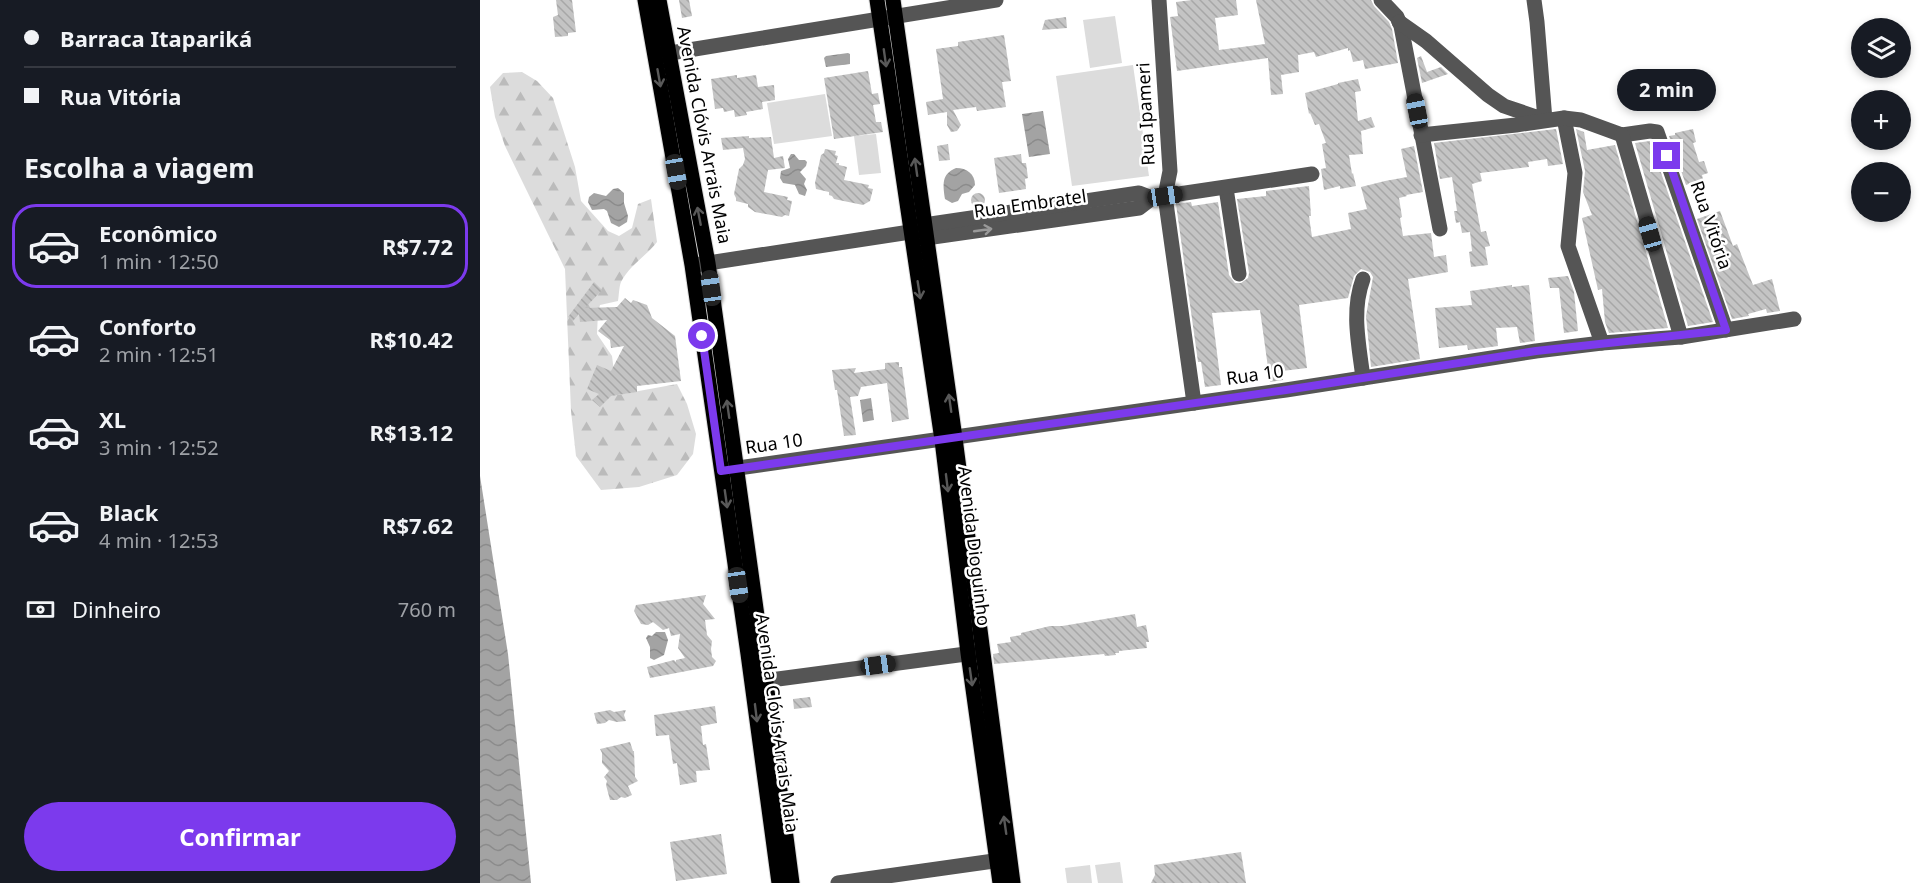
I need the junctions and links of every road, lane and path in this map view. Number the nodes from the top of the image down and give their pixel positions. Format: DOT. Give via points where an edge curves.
graph roads {
  1 [pos="645,0"];
  2 [pos="659,0"];
  3 [pos="877,0"];
  4 [pos="996,0"];
  5 [pos="1159,0"];
  6 [pos="1381,0"];
  7 [pos="1533,0"];
  8 [pos="889,11"];
  9 [pos="1400,22"];
  10 [pos="662,54"];
  11 [pos="1564,118"];
  12 [pos="1545,120"];
  13 [pos="1421,135"];
  14 [pos="1622,135"];
  15 [pos="1312,174"];
  16 [pos="1226,188"];
  17 [pos="1158,197"];
  18 [pos="1440,229"];
  19 [pos="920,232"];
  20 [pos="708,263"];
  21 [pos="692,265"];
  22 [pos="1239,274"];
  23 [pos="1363,279"];
  24 [pos="1794,319"];
  25 [pos="1726,330"];
  26 [pos="1681,336"];
  27 [pos="1602,343"];
  28 [pos="1363,378"];
  29 [pos="1194,403"];
  30 [pos="948,439"];
  31 [pos="729,470"];
  32 [pos="975,652"];
  33 [pos="759,682"];
  34 [pos="1003,860"];
  35 [pos="779,883"];
  36 [pos="792,883"];
  37 [pos="838,883"];
  38 [pos="1000,883"];
  39 [pos="1013,883"];
  1 -- 10 [label="main road, Avenida Clóvis Arrais Maia"];
  2 -- 10 [label="main road, Avenida Clóvis Arrais Maia"];
  3 -- 8 [label="main road, Avenida Dioguinho"];
  4 -- 8 [label="street"];
  5 -- 17 [label="street, Rua Ipameri" via="1170,171"];
  6 -- 9 [label="street"];
  7 -- 12 [label="street"];
  8 -- 10 [label="street"];
  8 -- 19 [label="main road, Avenida Dioguinho"];
  9 -- 12 [label="street" via="1504,106"];
  9 -- 13 [label="street"];
  20 -- 10 [label="main road, Avenida Clóvis Arrais Maia, one-way"];
  10 -- 21 [label="main road, Avenida Clóvis Arrais Maia, one-way"];
  11 -- 12 [label="street"];
  11 -- 14 [label="street"];
  11 -- 27 [label="street" via="1575,173 1568,246"];
  12 -- 13 [label="street"];
  13 -- 18 [label="street"];
  14 -- 25 [label="street, Rua Vitória" via="1650,131 1659,134"];
  14 -- 26 [label="street"];
  15 -- 16 [label="street, Rua Embratel"];
  16 -- 17 [label="street, Rua Embratel"];
  16 -- 22 [label="street"];
  17 -- 19 [label="street, Rua Embratel" via="1139,193"];
  17 -- 29 [label="street, Rua Ipameri"];
  19 -- 20 [label="street, Rua Embratel"];
  19 -- 30 [label="main road, Avenida Dioguinho"];
  20 -- 21 [label="street, Rua Embratel"];
  31 -- 20 [label="main road, Avenida Clóvis Arrais Maia, one-way"];
  21 -- 31 [label="main road, Avenida Clóvis Arrais Maia"];
  23 -- 28 [label="street" via="1356,316"];
  24 -- 25 [label="street, Rua 10"];
  25 -- 26 [label="street, Rua 10"];
  26 -- 27 [label="street, Rua 10"];
  27 -- 28 [label="street, Rua 10"];
  28 -- 29 [label="street, Rua 10"];
  29 -- 30 [label="street, Rua 10"];
  30 -- 31 [label="street, Rua 10"];
  30 -- 32 [label="main road, Avenida Dioguinho"];
  31 -- 33 [label="main road, Avenida Clóvis Arrais Maia"];
  32 -- 33 [label="street"];
  32 -- 34 [label="main road, Avenida Dioguinho"];
  33 -- 35 [label="main road, Avenida Clóvis Arrais Maia, one-way"];
  33 -- 36 [label="main road, Avenida Clóvis Arrais Maia"];
  34 -- 37 [label="street"];
  34 -- 38 [label="main road, Avenida Dioguinho"];
  34 -- 39 [label="main road, Avenida Dioguinho"];
}
